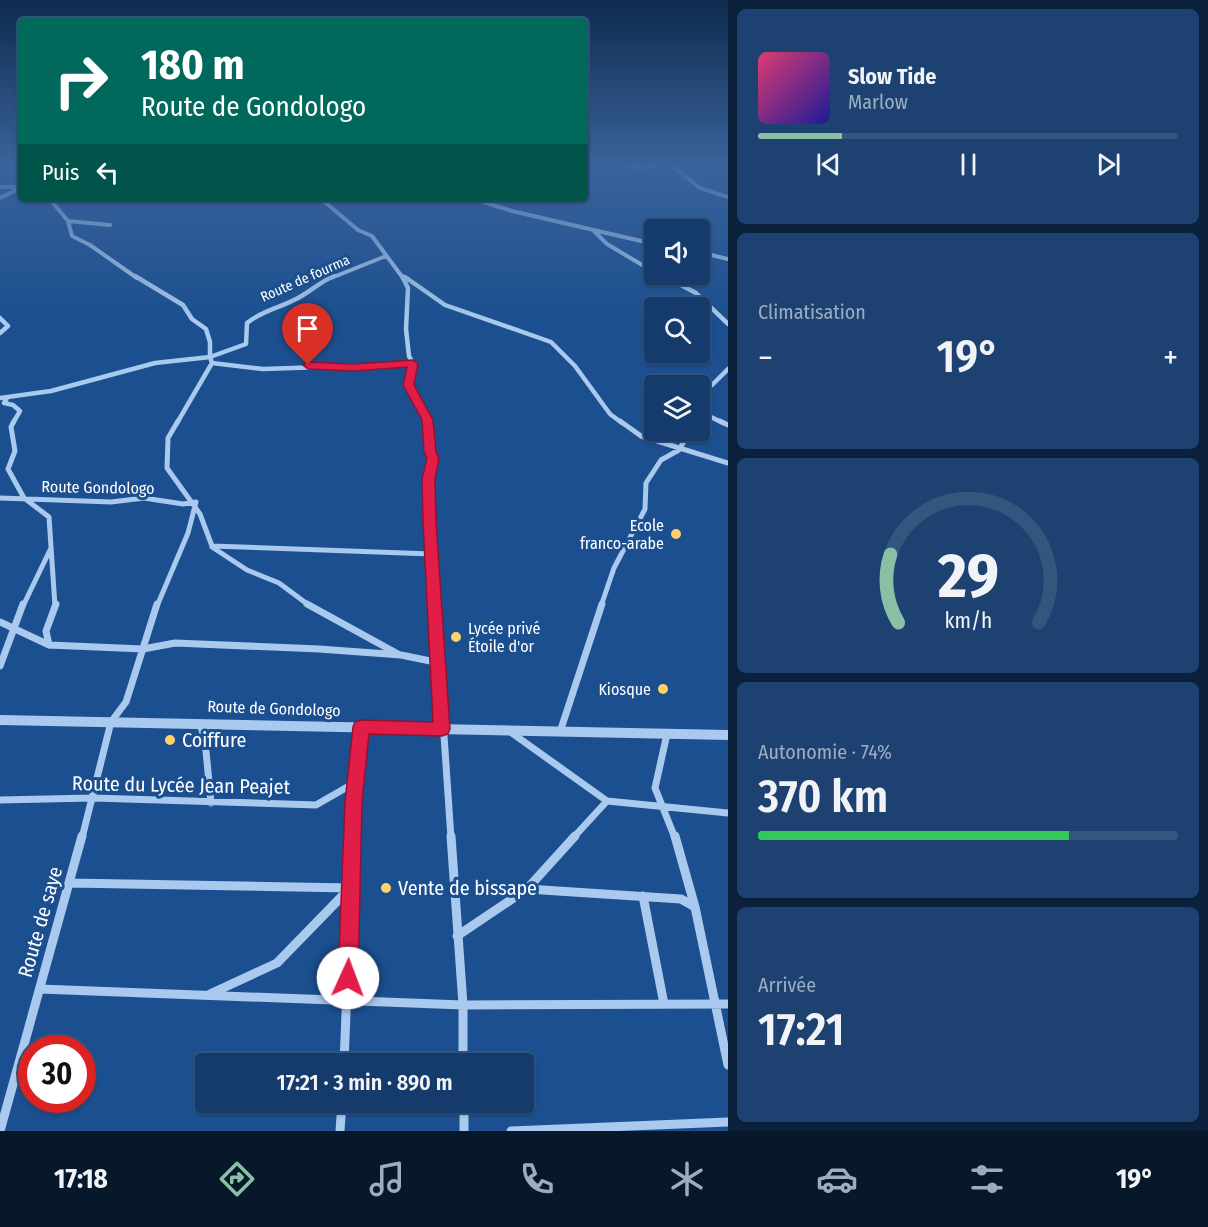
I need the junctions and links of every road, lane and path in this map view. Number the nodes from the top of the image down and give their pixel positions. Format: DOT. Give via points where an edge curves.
graph roads {
  1 [pos="64,216"];
  2 [pos="341,216"];
  3 [pos="539,216"];
  4 [pos="68,221"];
  5 [pos="110,225"];
  6 [pos="593,230"];
  7 [pos="644,242"];
  8 [pos="710,255"];
  9 [pos="387,256"];
  10 [pos="728,259"];
  11 [pos="644,266"];
  12 [pos="402,275"];
  13 [pos="680,285"];
  14 [pos="0,318"];
  15 [pos="728,324"];
  16 [pos="0,333"];
  17 [pos="211,360"];
  18 [pos="413,364"];
  19 [pos="728,369"];
  20 [pos="710,386"];
  21 [pos="3,398"];
  22 [pos="710,416"];
  23 [pos="728,425"];
  24 [pos="684,441"];
  25 [pos="678,450"];
  26 [pos="728,463"];
  27 [pos="0,498"];
  28 [pos="24,498"];
  29 [pos="196,502"];
  30 [pos="52,546"];
  31 [pos="212,546"];
  32 [pos="432,554"];
  33 [pos="0,622"];
  34 [pos="15,630"];
  35 [pos="49,645"];
  36 [pos="143,649"];
  37 [pos="400,655"];
  38 [pos="440,663"];
  39 [pos="0,666"];
  40 [pos="0,720"];
  41 [pos="111,722"];
  42 [pos="200,723"];
  43 [pos="361,727"];
  44 [pos="442,729"];
  45 [pos="509,730"];
  46 [pos="560,732"];
  47 [pos="667,734"];
  48 [pos="728,735"];
  49 [pos="356,782"];
  50 [pos="93,798"];
  51 [pos="0,800"];
  52 [pos="607,801"];
  53 [pos="211,802"];
  54 [pos="662,806"];
  55 [pos="728,813"];
  56 [pos="70,883"];
  57 [pos="351,888"];
  58 [pos="527,889"];
  59 [pos="644,896"];
  60 [pos="695,907"];
  61 [pos="458,936"];
  62 [pos="40,989"];
  63 [pos="207,995"];
  64 [pos="347,1000"];
  65 [pos="664,1004"];
  66 [pos="717,1004"];
  67 [pos="728,1004"];
  68 [pos="463,1005"];
  69 [pos="345,1053"];
  70 [pos="463,1053"];
  71 [pos="728,1065"];
  72 [pos="341,1113"];
  73 [pos="464,1113"];
  74 [pos="728,1122"];
  75 [pos="0,1131"];
  76 [pos="340,1131"];
  77 [pos="464,1131"];
  78 [pos="511,1131"];
  1 -- 4 [label="street"];
  2 -- 9 [label="street" via="372,236"];
  3 -- 6 [label="street"];
  4 -- 5 [label="street"];
  4 -- 17 [label="street" via="72,236 183,305 192,319 206,329"];
  6 -- 7 [label="street"];
  6 -- 11 [label="street" via="607,244"];
  8 -- 10 [label="street"];
  9 -- 12 [label="street"];
  9 -- 17 [label="street, Route de fourma" via="318,283 298,298 260,312 247,323 246,344"];
  12 -- 18 [label="street" via="408,288 406,329"];
  12 -- 25 [label="street" via="445,305 550,342 575,366 610,414 641,436"];
  13 -- 15 [label="street" via="696,293"];
  14 -- 16 [label="street" via="8,326"];
  17 -- 18 [label="street" via="262,369"];
  17 -- 21 [label="street" via="155,363 51,392"];
  17 -- 29 [label="street" via="168,438 167,468"];
  18 -- 32 [label="street" via="408,385 428,420 433,458 429,479"];
  19 -- 20 [label="street"];
  21 -- 28 [label="street" via="4,403 20,411 11,427 15,451 8,469"];
  22 -- 23 [label="street"];
  24 -- 25 [label="street"];
  25 -- 26 [label="street"];
  25 -- 46 [label="street" via="661,460 646,483 645,509 614,568"];
  27 -- 28 [label="street, Route Gondologo"];
  28 -- 29 [label="street, Route Gondologo"];
  28 -- 30 [label="street" via="49,517"];
  29 -- 31 [label="street"];
  29 -- 36 [label="street"];
  30 -- 34 [label="street"];
  30 -- 35 [label="street" via="56,604 46,631"];
  31 -- 32 [label="street"];
  31 -- 37 [label="street" via="247,570 279,583 301,601"];
  32 -- 38 [label="street"];
  33 -- 34 [label="street"];
  34 -- 35 [label="street"];
  34 -- 39 [label="street"];
  35 -- 36 [label="street"];
  36 -- 37 [label="street" via="175,643"];
  36 -- 41 [label="street" via="126,702"];
  37 -- 38 [label="street"];
  38 -- 44 [label="street"];
  40 -- 41 [label="street, Route de Gondologo"];
  41 -- 42 [label="street, Route de Gondologo"];
  41 -- 50 [label="street, Route de saye"];
  42 -- 43 [label="street, Route de Gondologo"];
  42 -- 53 [label="street" via="206,734 206,777"];
  43 -- 44 [label="street, Route de Gondologo"];
  43 -- 49 [label="street"];
  44 -- 45 [label="street, Route de Gondologo"];
  44 -- 61 [label="street"];
  45 -- 46 [label="street, Route de Gondologo"];
  45 -- 52 [label="street"];
  46 -- 47 [label="street, Route de Gondologo"];
  47 -- 48 [label="street, Route de Gondologo"];
  47 -- 54 [label="street" via="655,788"];
  49 -- 53 [label="street, Route du Lycée Jean Peajet" via="316,805"];
  49 -- 57 [label="street"];
  50 -- 51 [label="street, Route du Lycée Jean Peajet"];
  50 -- 53 [label="street, Route du Lycée Jean Peajet"];
  50 -- 56 [label="street, Route de saye"];
  52 -- 54 [label="street"];
  52 -- 58 [label="street"];
  54 -- 55 [label="street"];
  54 -- 60 [label="street" via="682,855"];
  56 -- 57 [label="street"];
  56 -- 62 [label="street, Route de saye"];
  57 -- 63 [label="street" via="277,963"];
  57 -- 64 [label="street"];
  58 -- 59 [label="street"];
  58 -- 61 [label="street"];
  59 -- 60 [label="street" via="681,899"];
  59 -- 65 [label="street"];
  60 -- 66 [label="street"];
  61 -- 68 [label="street"];
  62 -- 63 [label="street"];
  62 -- 75 [label="street, Route de saye"];
  63 -- 64 [label="street"];
  64 -- 68 [label="street"];
  64 -- 69 [label="street"];
  65 -- 66 [label="street"];
  65 -- 68 [label="street"];
  66 -- 67 [label="street"];
  66 -- 71 [label="street"];
  68 -- 70 [label="street"];
  72 -- 76 [label="street"];
  73 -- 77 [label="street"];
  74 -- 78 [label="street"];
}
